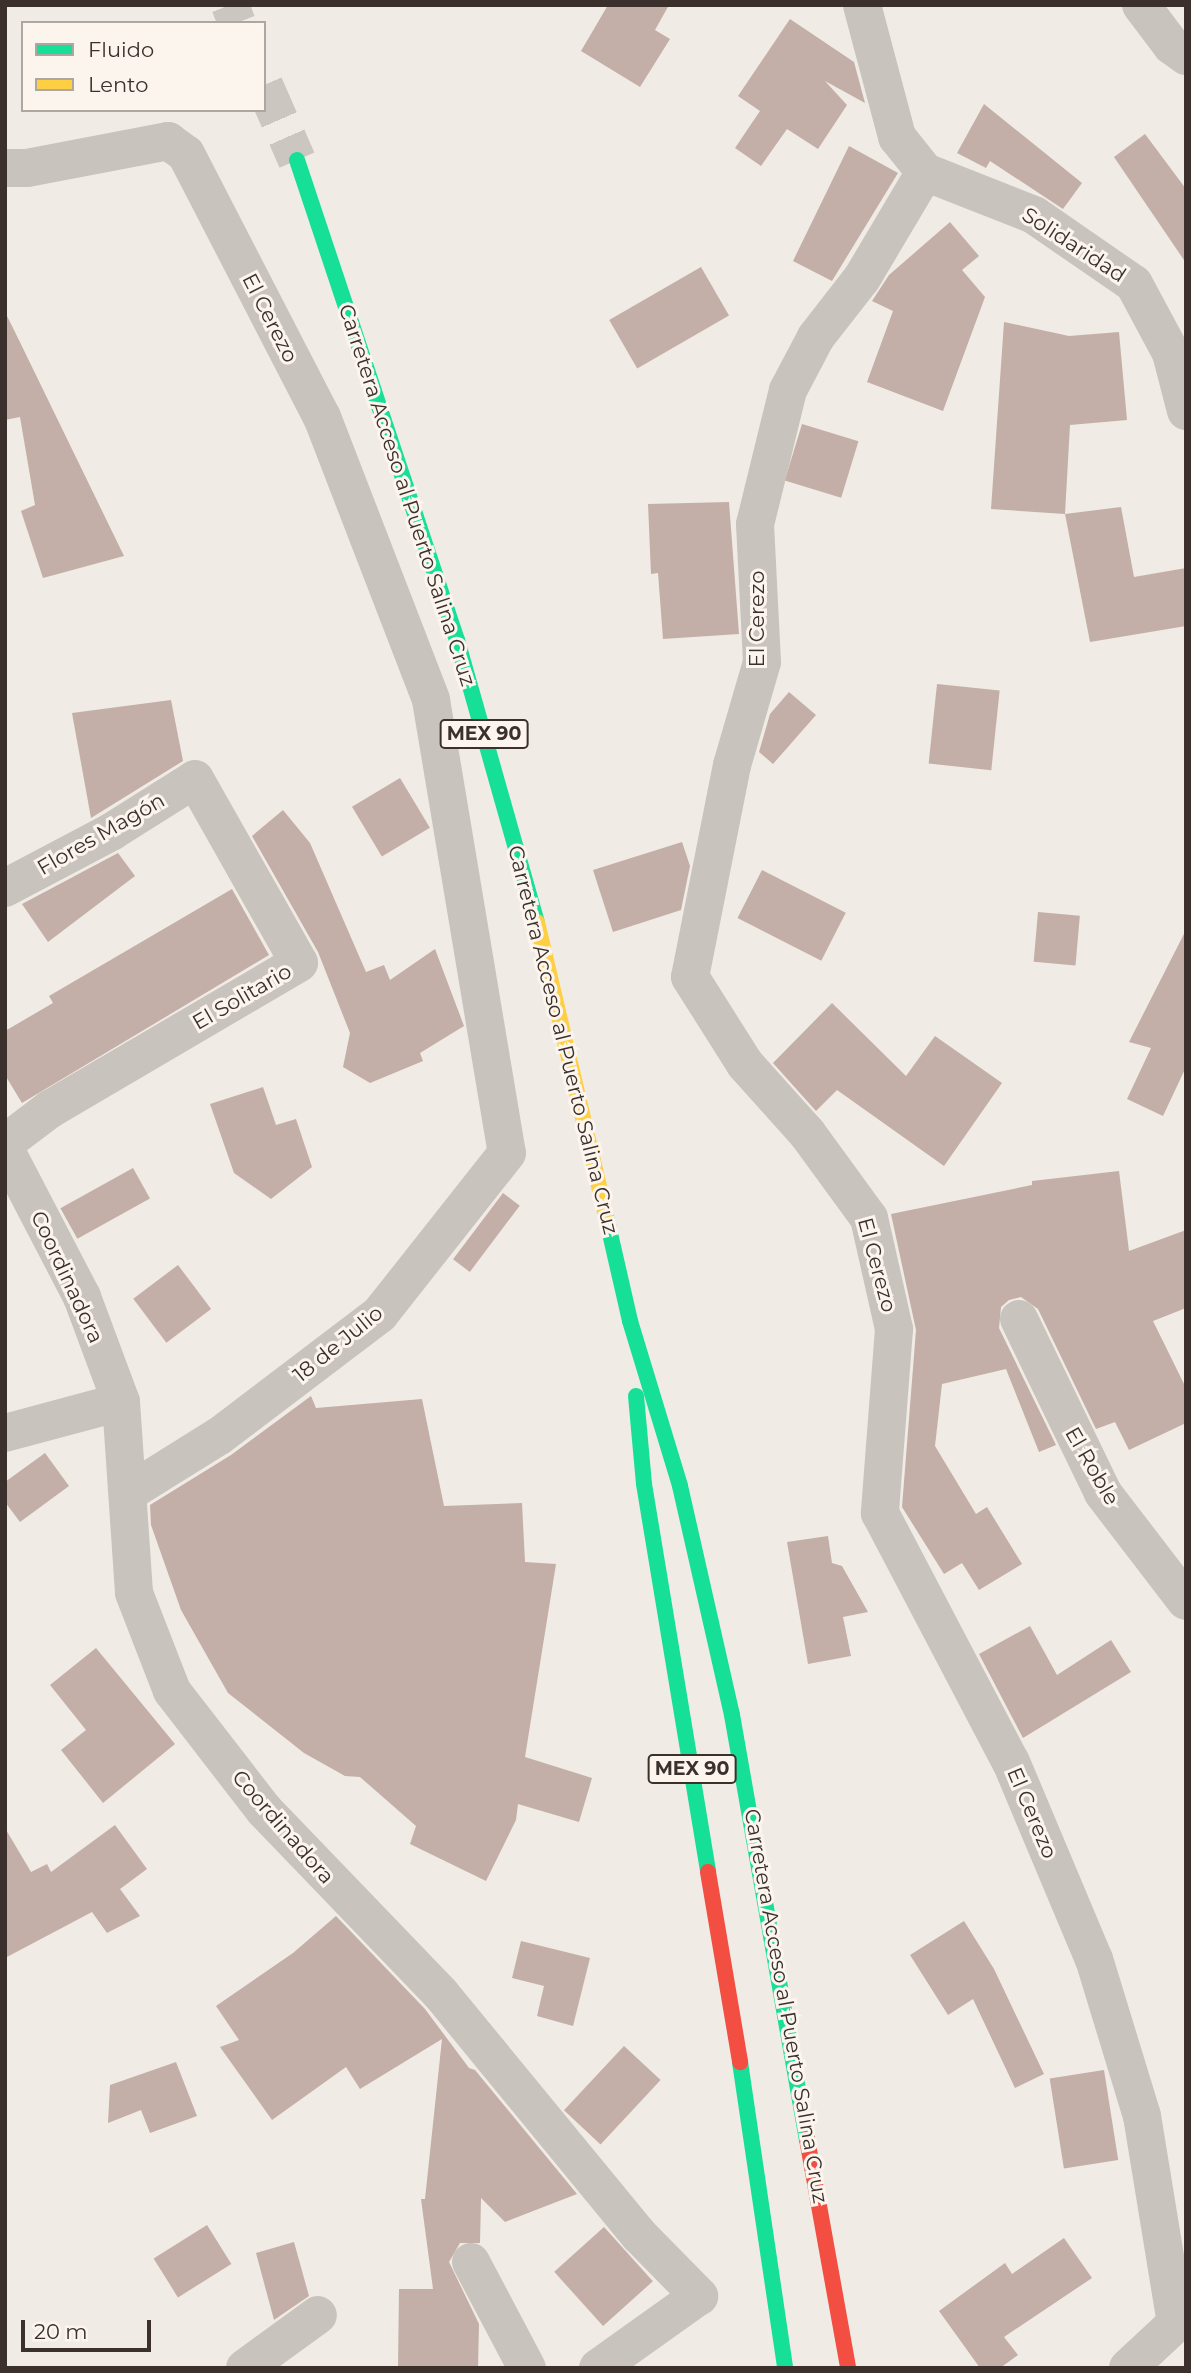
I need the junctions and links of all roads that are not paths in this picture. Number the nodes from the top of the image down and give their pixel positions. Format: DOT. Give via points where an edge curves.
graph roads {
  1 [pos="862,5"];
  2 [pos="1141,5"];
  3 [pos="1186,56"];
  4 [pos="297,160"];
  5 [pos="5,168"];
  6 [pos="925,172"];
  7 [pos="1186,411"];
  8 [pos="195,779"];
  9 [pos="5,888"];
  10 [pos="5,1143"];
  11 [pos="5,1149"];
  12 [pos="507,1153"];
  13 [pos="1019,1319"];
  14 [pos="630,1321"];
  15 [pos="121,1402"];
  16 [pos="5,1433"];
  17 [pos="129,1492"];
  18 [pos="1186,1601"];
  19 [pos="471,2262"];
  20 [pos="318,2315"];
  21 [pos="1181,2319"];
  22 [pos="245,2368"];
  23 [pos="527,2368"];
  24 [pos="598,2368"];
  25 [pos="785,2368"];
  26 [pos="848,2368"];
  27 [pos="1128,2368"];
  1 -- 6 [label="street" via="897,137"];
  2 -- 3 [label="street" via="1172,46"];
  4 -- 14 [label="main road, Carretera Acceso al Puerto Salina Cruz / MEX 90" via="465,666 532,899"];
  5 -- 12 [label="street, El Cerezo" via="27,168 168,141 186,154 322,417 431,700"];
  6 -- 7 [label="street, Solidaridad" via="1034,215 1134,284 1171,352"];
  6 -- 21 [label="street, El Cerezo" via="862,278 816,337 789,390 755,524 762,662 732,765 690,977 745,1064 807,1133 869,1218 894,1329 880,1513 1011,1762 1094,1959 1142,2116"];
  8 -- 9 [label="street, Flores Magón" via="111,832"];
  8 -- 10 [label="street, El Solitario" via="299,963 50,1109"];
  11 -- 15 [label="street, Coordinadora" via="82,1297"];
  12 -- 17 [label="street, 18 de Julio" via="380,1314 219,1436"];
  13 -- 18 [label="street, El Roble" via="1103,1493"];
  14 -- 25 [label="main road, Carretera Acceso al Puerto Salina Cruz / MEX 90" via="644,1484"];
  14 -- 26 [label="main road, Carretera Acceso al Puerto Salina Cruz / MEX 90" via="680,1486 732,1715 822,2200"];
  15 -- 16 [label="street"];
  15 -- 17 [label="street, Coordinadora"];
  17 -- 24 [label="street, Coordinadora" via="134,1593 172,1691 264,1810 441,1994 639,2235 699,2297"];
  19 -- 23 [label="street"];
  20 -- 22 [label="street"];
  21 -- 27 [label="street"];
}
